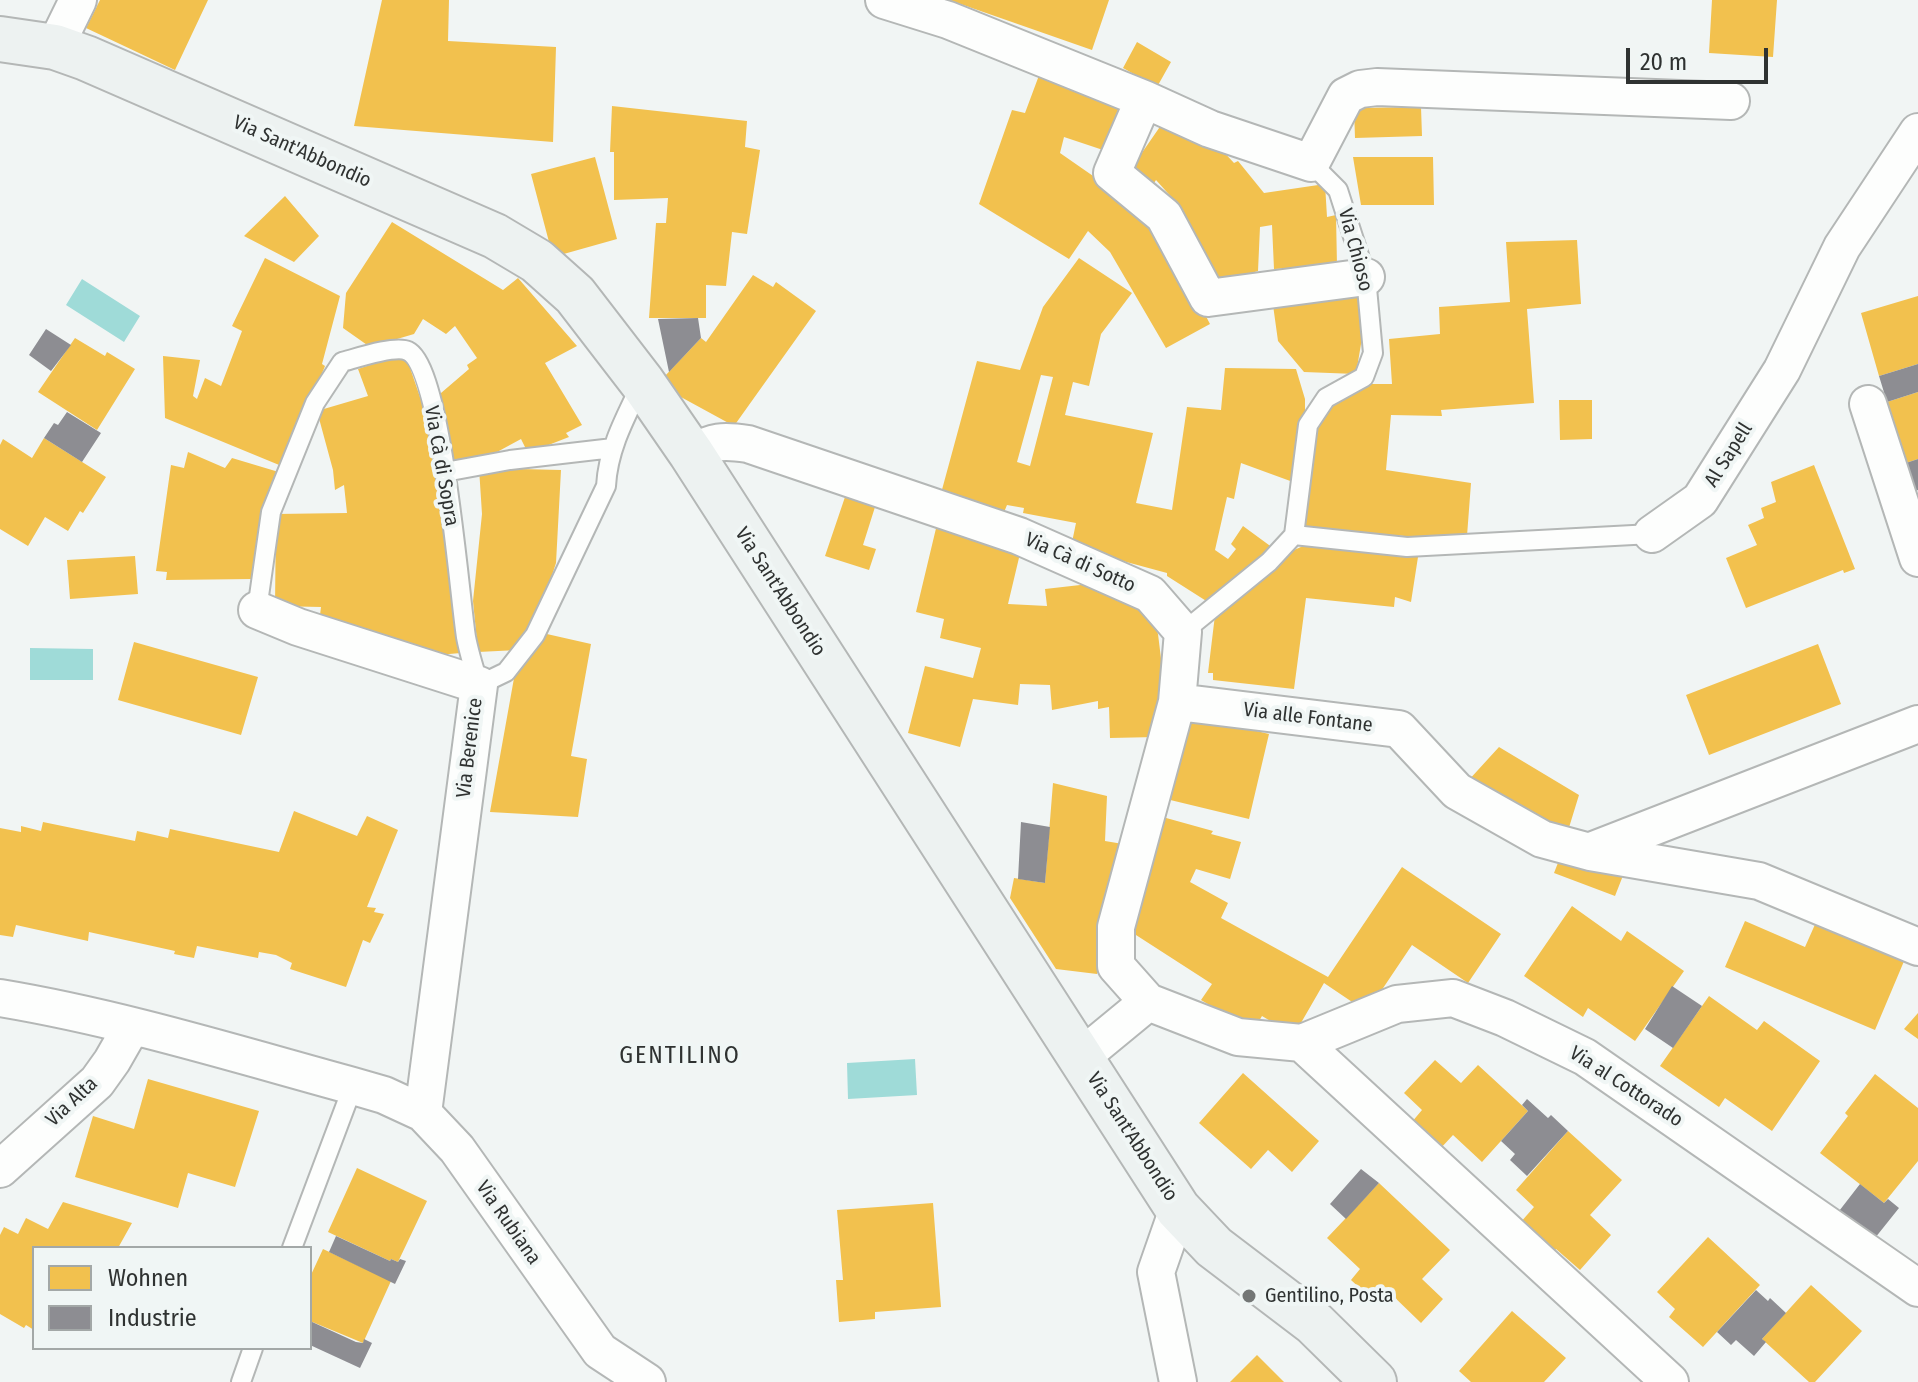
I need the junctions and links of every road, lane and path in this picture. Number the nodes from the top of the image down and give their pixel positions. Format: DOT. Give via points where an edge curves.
graph roads {
  1 [pos="78,0"];
  2 [pos="884,0"];
  3 [pos="0,39"];
  4 [pos="55,47"];
  5 [pos="1144,99"];
  6 [pos="1731,101"];
  7 [pos="1918,132"];
  8 [pos="1311,163"];
  9 [pos="1366,277"];
  10 [pos="642,382"];
  11 [pos="1868,404"];
  12 [pos="613,448"];
  13 [pos="691,453"];
  14 [pos="445,472"];
  15 [pos="1652,534"];
  16 [pos="1294,535"];
  17 [pos="1918,558"];
  18 [pos="257,610"];
  19 [pos="1183,632"];
  20 [pos="479,685"];
  21 [pos="1177,702"];
  22 [pos="1918,724"];
  23 [pos="1590,852"];
  24 [pos="1918,947"];
  25 [pos="0,998"];
  26 [pos="1148,1002"];
  27 [pos="132,1026"];
  28 [pos="1302,1043"];
  29 [pos="1080,1058"];
  30 [pos="353,1086"];
  31 [pos="423,1113"];
  32 [pos="0,1169"];
  33 [pos="1178,1209"];
  34 [pos="293,1246"];
  35 [pos="1918,1288"];
  36 [pos="252,1350"];
  37 [pos="241,1382"];
  38 [pos="647,1382"];
  39 [pos="1178,1382"];
  40 [pos="1374,1382"];
  41 [pos="1670,1382"];
  1 -- 4 [label="street"];
  2 -- 5 [label="street" via="948,20"];
  3 -- 4 [label="street, Via Sant'Abbondio"];
  4 -- 10 [label="street, Via Sant'Abbondio" via="495,236 537,261 575,295"];
  5 -- 8 [label="street" via="1210,129"];
  5 -- 9 [label="street" via="1112,173 1164,216 1208,298"];
  6 -- 8 [label="street" via="1369,88 1346,96"];
  7 -- 15 [label="street, Al Sapell" via="1842,247 1782,370 1700,500"];
  8 -- 9 [label="lane, Via Chioso" via="1338,190"];
  9 -- 16 [label="lane, Via Chioso" via="1373,353 1364,377 1326,398 1308,425"];
  10 -- 12 [label="lane, Via Berenice"];
  10 -- 13 [label="street, Via Sant'Abbondio"];
  11 -- 17 [label="street"];
  12 -- 14 [label="lane"];
  12 -- 20 [label="lane, Via Berenice" via="606,486 535,635 506,672"];
  13 -- 19 [label="street, Via Cà di Sotto" via="713,442 748,444 1019,536 1150,594"];
  13 -- 29 [label="street, Via Sant'Abbondio"];
  14 -- 18 [label="lane, Via Cà di Sopra" via="420,363 410,352 399,348 342,362 315,403 271,512"];
  14 -- 20 [label="lane, Via Cà di Sopra" via="467,640"];
  15 -- 16 [label="lane, Al Sapell" via="1407,547"];
  16 -- 19 [label="lane"];
  18 -- 20 [label="street, Via Cà di Sopra"];
  19 -- 21 [label="street"];
  20 -- 31 [label="street, Via Berenice"];
  21 -- 23 [label="street, Via alle Fontane" via="1399,729 1457,791 1542,839"];
  21 -- 26 [label="street" via="1116,927 1116,966"];
  22 -- 23 [label="street"];
  23 -- 24 [label="street, Via alle Fontane" via="1759,881"];
  25 -- 27 [label="street, Via Rubiana"];
  26 -- 28 [label="street, Via al Cottorado" via="1238,1037"];
  26 -- 29 [label="street"];
  27 -- 30 [label="street, Via Rubiana"];
  27 -- 32 [label="street, Via Alta" via="97,1082"];
  28 -- 35 [label="street, Via al Cottorado" via="1397,1004 1453,998 1505,1018 1585,1057"];
  28 -- 41 [label="street"];
  29 -- 33 [label="street, Via Sant'Abbondio"];
  30 -- 31 [label="street, Via Rubiana"];
  30 -- 34 [label="lane"];
  31 -- 38 [label="street, Via Rubiana" via="457,1149 600,1351"];
  33 -- 39 [label="street" via="1156,1272"];
  33 -- 40 [label="street, Via Sant'Abbondio" via="1214,1247 1314,1323"];
  36 -- 37 [label="lane"];
}
